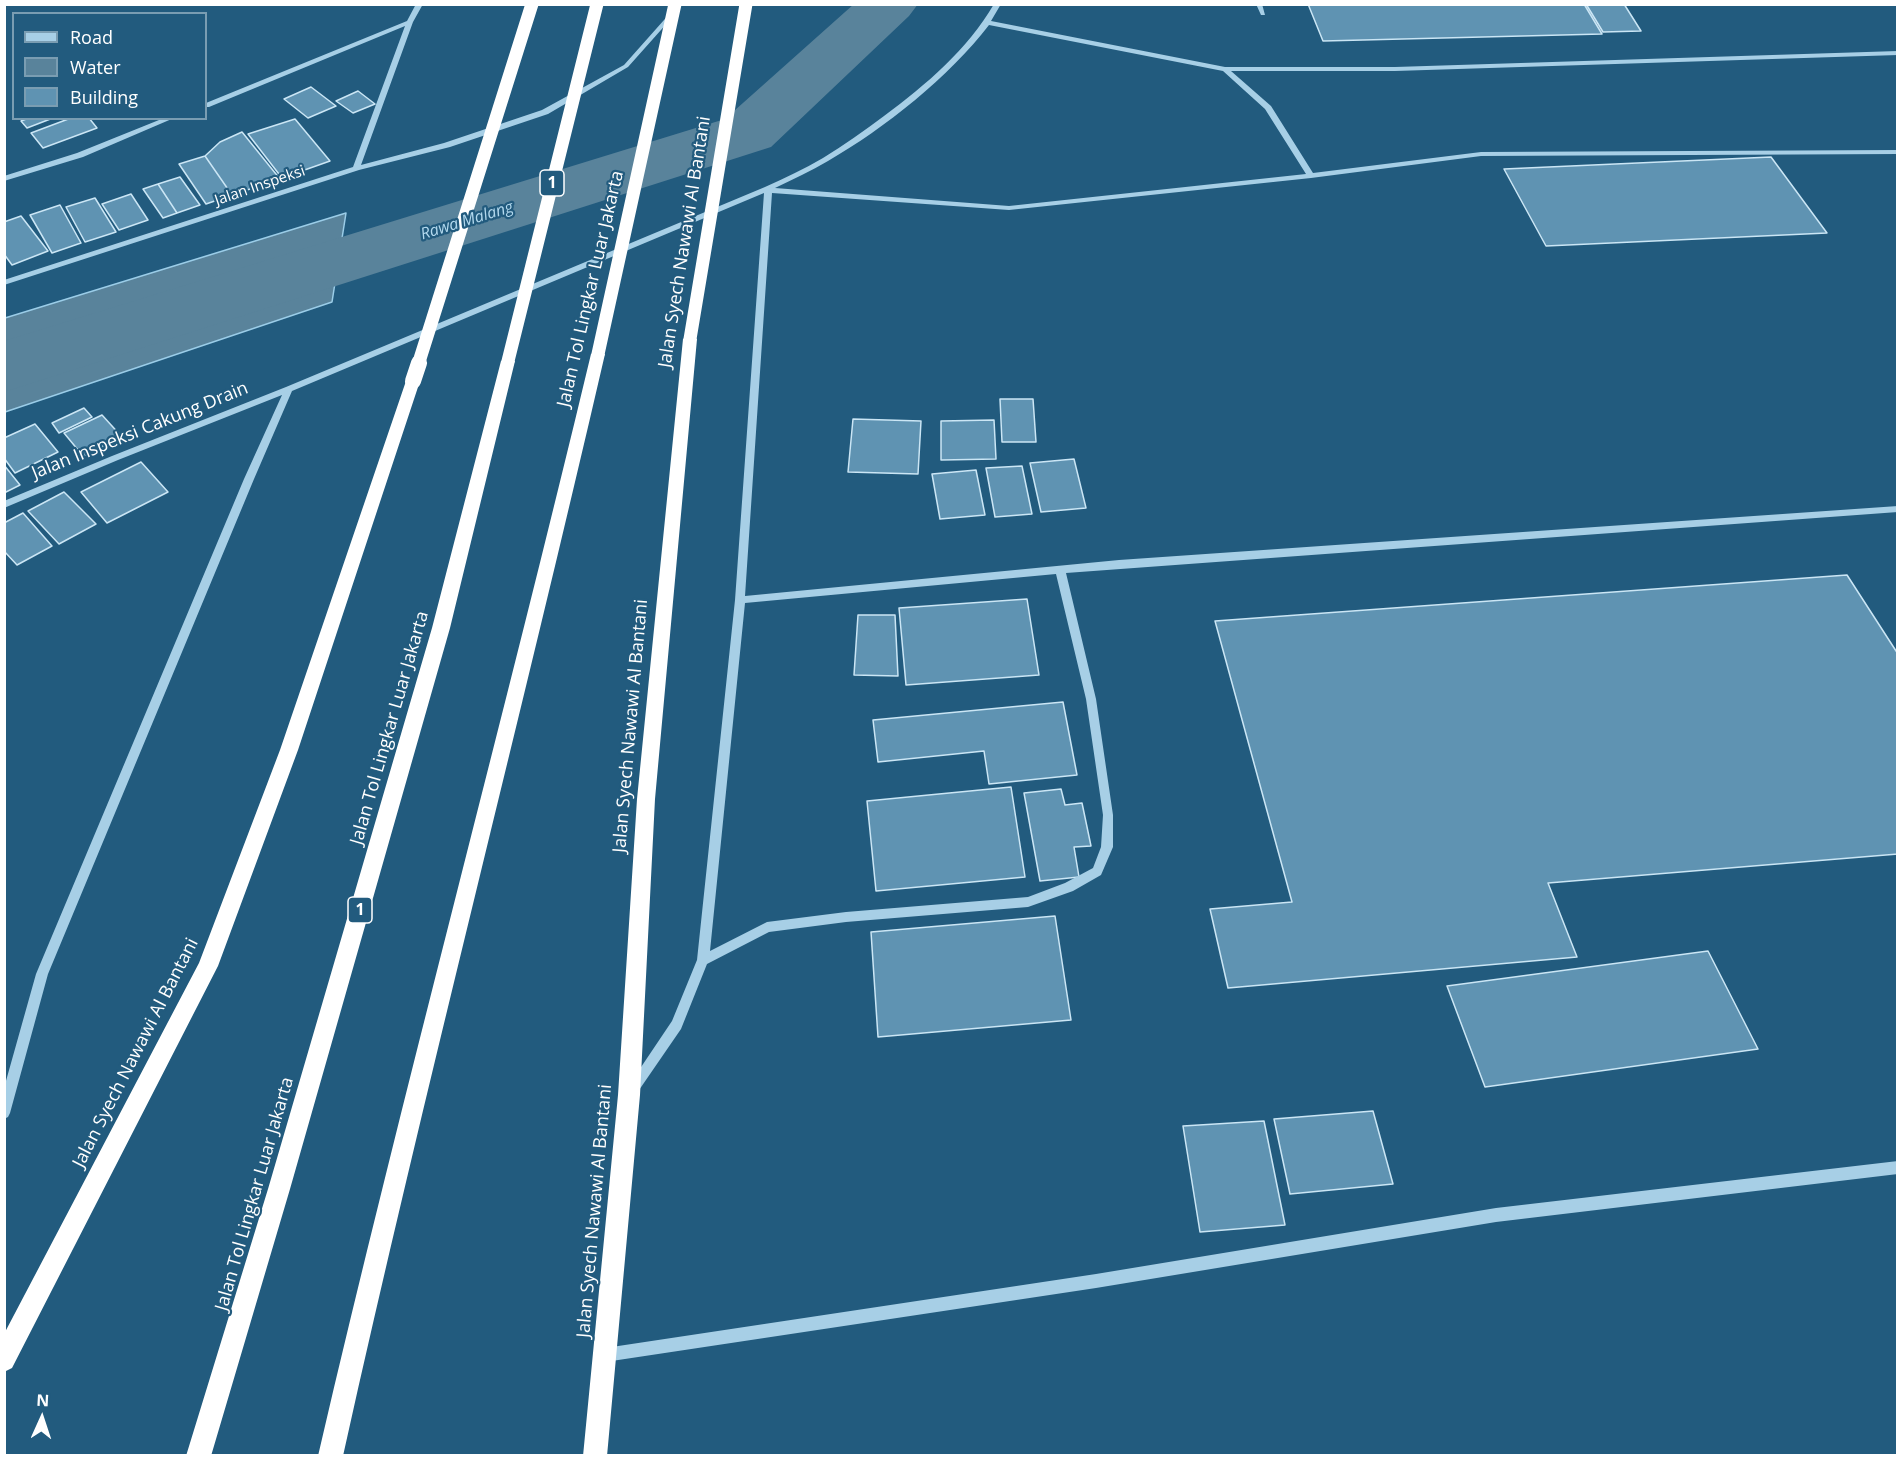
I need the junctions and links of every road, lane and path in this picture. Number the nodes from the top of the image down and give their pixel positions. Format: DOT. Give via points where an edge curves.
graph roads {
  1 [pos="420,4"];
  2 [pos="532,4"];
  3 [pos="597,4"];
  4 [pos="675,4"];
  5 [pos="681,4"];
  6 [pos="746,4"];
  7 [pos="998,4"];
  8 [pos="1259,4"];
  9 [pos="1263,14"];
  10 [pos="410,22"];
  11 [pos="990,23"];
  12 [pos="1898,53"];
  13 [pos="1225,69"];
  14 [pos="207,105"];
  15 [pos="166,120"];
  16 [pos="1898,152"];
  17 [pos="356,168"];
  18 [pos="1311,176"];
  19 [pos="4,179"];
  20 [pos="768,189"];
  21 [pos="4,283"];
  22 [pos="289,389"];
  23 [pos="4,505"];
  24 [pos="1898,509"];
  25 [pos="1060,569"];
  26 [pos="740,600"];
  27 [pos="703,960"];
  28 [pos="629,1095"];
  29 [pos="4,1113"];
  30 [pos="1898,1167"];
  31 [pos="605,1355"];
  32 [pos="4,1360"];
  33 [pos="198,1455"];
  34 [pos="330,1455"];
  35 [pos="595,1455"];
  1 -- 10 [label="street"];
  2 -- 32 [label="highway, Jalan Syech Nawawi Al Bantani, bridge" via="384,472 289,750 208,966"];
  3 -- 33 [label="highway, Jalan Tol Lingkar Luar Jakarta / 1, bridge" via="441,628"];
  4 -- 34 [label="highway, Jalan Tol Lingkar Luar Jakarta, bridge" via="536,622 390,1195"];
  5 -- 17 [label="street, Jalan Inspeksi" via="626,66 544,112 447,145"];
  6 -- 28 [label="highway, Jalan Syech Nawawi Al Bantani, bridge" via="690,339 646,799"];
  7 -- 11 [label="street"];
  8 -- 9 [label="street"];
  10 -- 14 [label="street"];
  10 -- 17 [label="street"];
  11 -- 13 [label="street"];
  11 -- 20 [label="street, Jalan Inspeksi Cakung Drain" via="949,66 886,117 831,156"];
  12 -- 13 [label="street" via="1395,69"];
  13 -- 18 [label="street" via="1268,108"];
  15 -- 19 [label="street" via="80,155"];
  16 -- 18 [label="street" via="1481,154"];
  17 -- 21 [label="street, Jalan Inspeksi"];
  18 -- 20 [label="street" via="1009,208"];
  20 -- 22 [label="street, Jalan Inspeksi Cakung Drain"];
  20 -- 26 [label="street"];
  22 -- 23 [label="street, Jalan Inspeksi Cakung Drain"];
  22 -- 29 [label="street" via="42,974"];
  24 -- 25 [label="street"];
  25 -- 26 [label="street"];
  25 -- 27 [label="street" via="1090,699 1108,814 1107,847 1097,871 1069,887 1028,902 767,927"];
  26 -- 27 [label="street"];
  27 -- 28 [label="street" via="677,1025"];
  28 -- 31 [label="highway, Jalan Syech Nawawi Al Bantani"];
  30 -- 31 [label="street" via="1496,1215 1096,1281"];
  31 -- 35 [label="highway, Jalan Syech Nawawi Al Bantani"];
}
